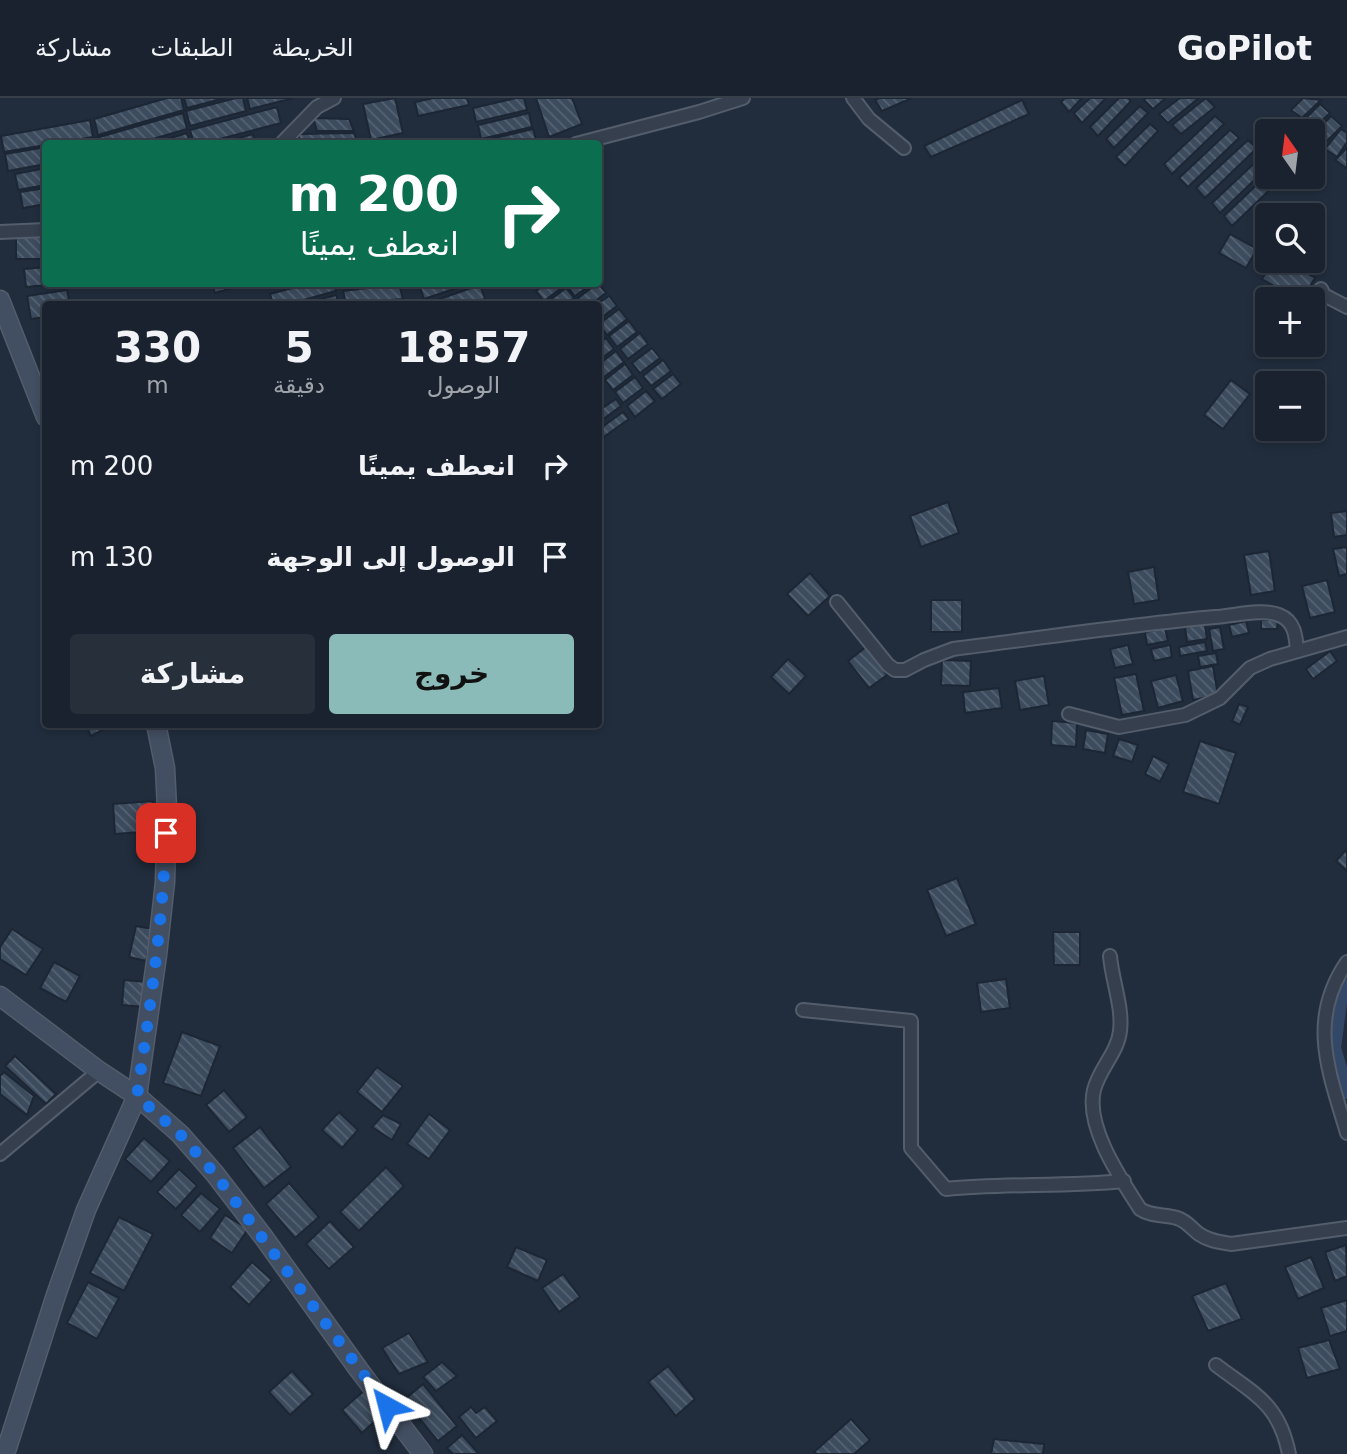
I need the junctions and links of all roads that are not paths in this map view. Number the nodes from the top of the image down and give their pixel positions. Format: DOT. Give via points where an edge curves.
graph roads {
  1 [pos="334,98"];
  2 [pos="743,98"];
  3 [pos="853,98"];
  4 [pos="285,140"];
  5 [pos="591,140"];
  6 [pos="904,148"];
  7 [pos="42,230"];
  8 [pos="0,232"];
  9 [pos="1325,296"];
  10 [pos="0,300"];
  11 [pos="1347,307"];
  12 [pos="42,408"];
  13 [pos="837,602"];
  14 [pos="1347,638"];
  15 [pos="1297,651"];
  16 [pos="1069,714"];
  17 [pos="157,728"];
  18 [pos="1110,956"];
  19 [pos="1347,962"];
  20 [pos="0,996"];
  21 [pos="803,1010"];
  22 [pos="99,1071"];
  23 [pos="137,1096"];
  24 [pos="1347,1133"];
  25 [pos="0,1154"];
  26 [pos="1124,1181"];
  27 [pos="1347,1228"];
  28 [pos="1216,1365"];
  29 [pos="5,1454"];
  30 [pos="423,1454"];
  31 [pos="1289,1454"];
  1 -- 4 [label="street" via="317,107"];
  2 -- 5 [label="street"];
  3 -- 6 [label="street" via="869,119"];
  7 -- 8 [label="street"];
  9 -- 11 [label="street"];
  10 -- 12 [label="street"];
  13 -- 15 [label="street" via="895,670 953,649 1259,613 1288,620"];
  14 -- 15 [label="street"];
  15 -- 16 [label="street" via="1250,668 1220,698 1185,715 1119,727"];
  17 -- 23 [label="street" via="165,768 165,882"];
  18 -- 26 [label="street" via="1120,1035 1094,1091 1093,1112 1100,1139"];
  19 -- 24 [label="street" via="1329,994 1324,1041"];
  20 -- 22 [label="street"];
  21 -- 26 [label="street" via="911,1021 911,1148 946,1189"];
  22 -- 23 [label="street"];
  22 -- 25 [label="street"];
  23 -- 29 [label="street" via="86,1210"];
  23 -- 30 [label="street" via="180,1134 215,1174"];
  26 -- 27 [label="street" via="1147,1214 1178,1218 1212,1241 1231,1244"];
  28 -- 31 [label="street" via="1270,1407 1286,1437"];
}
